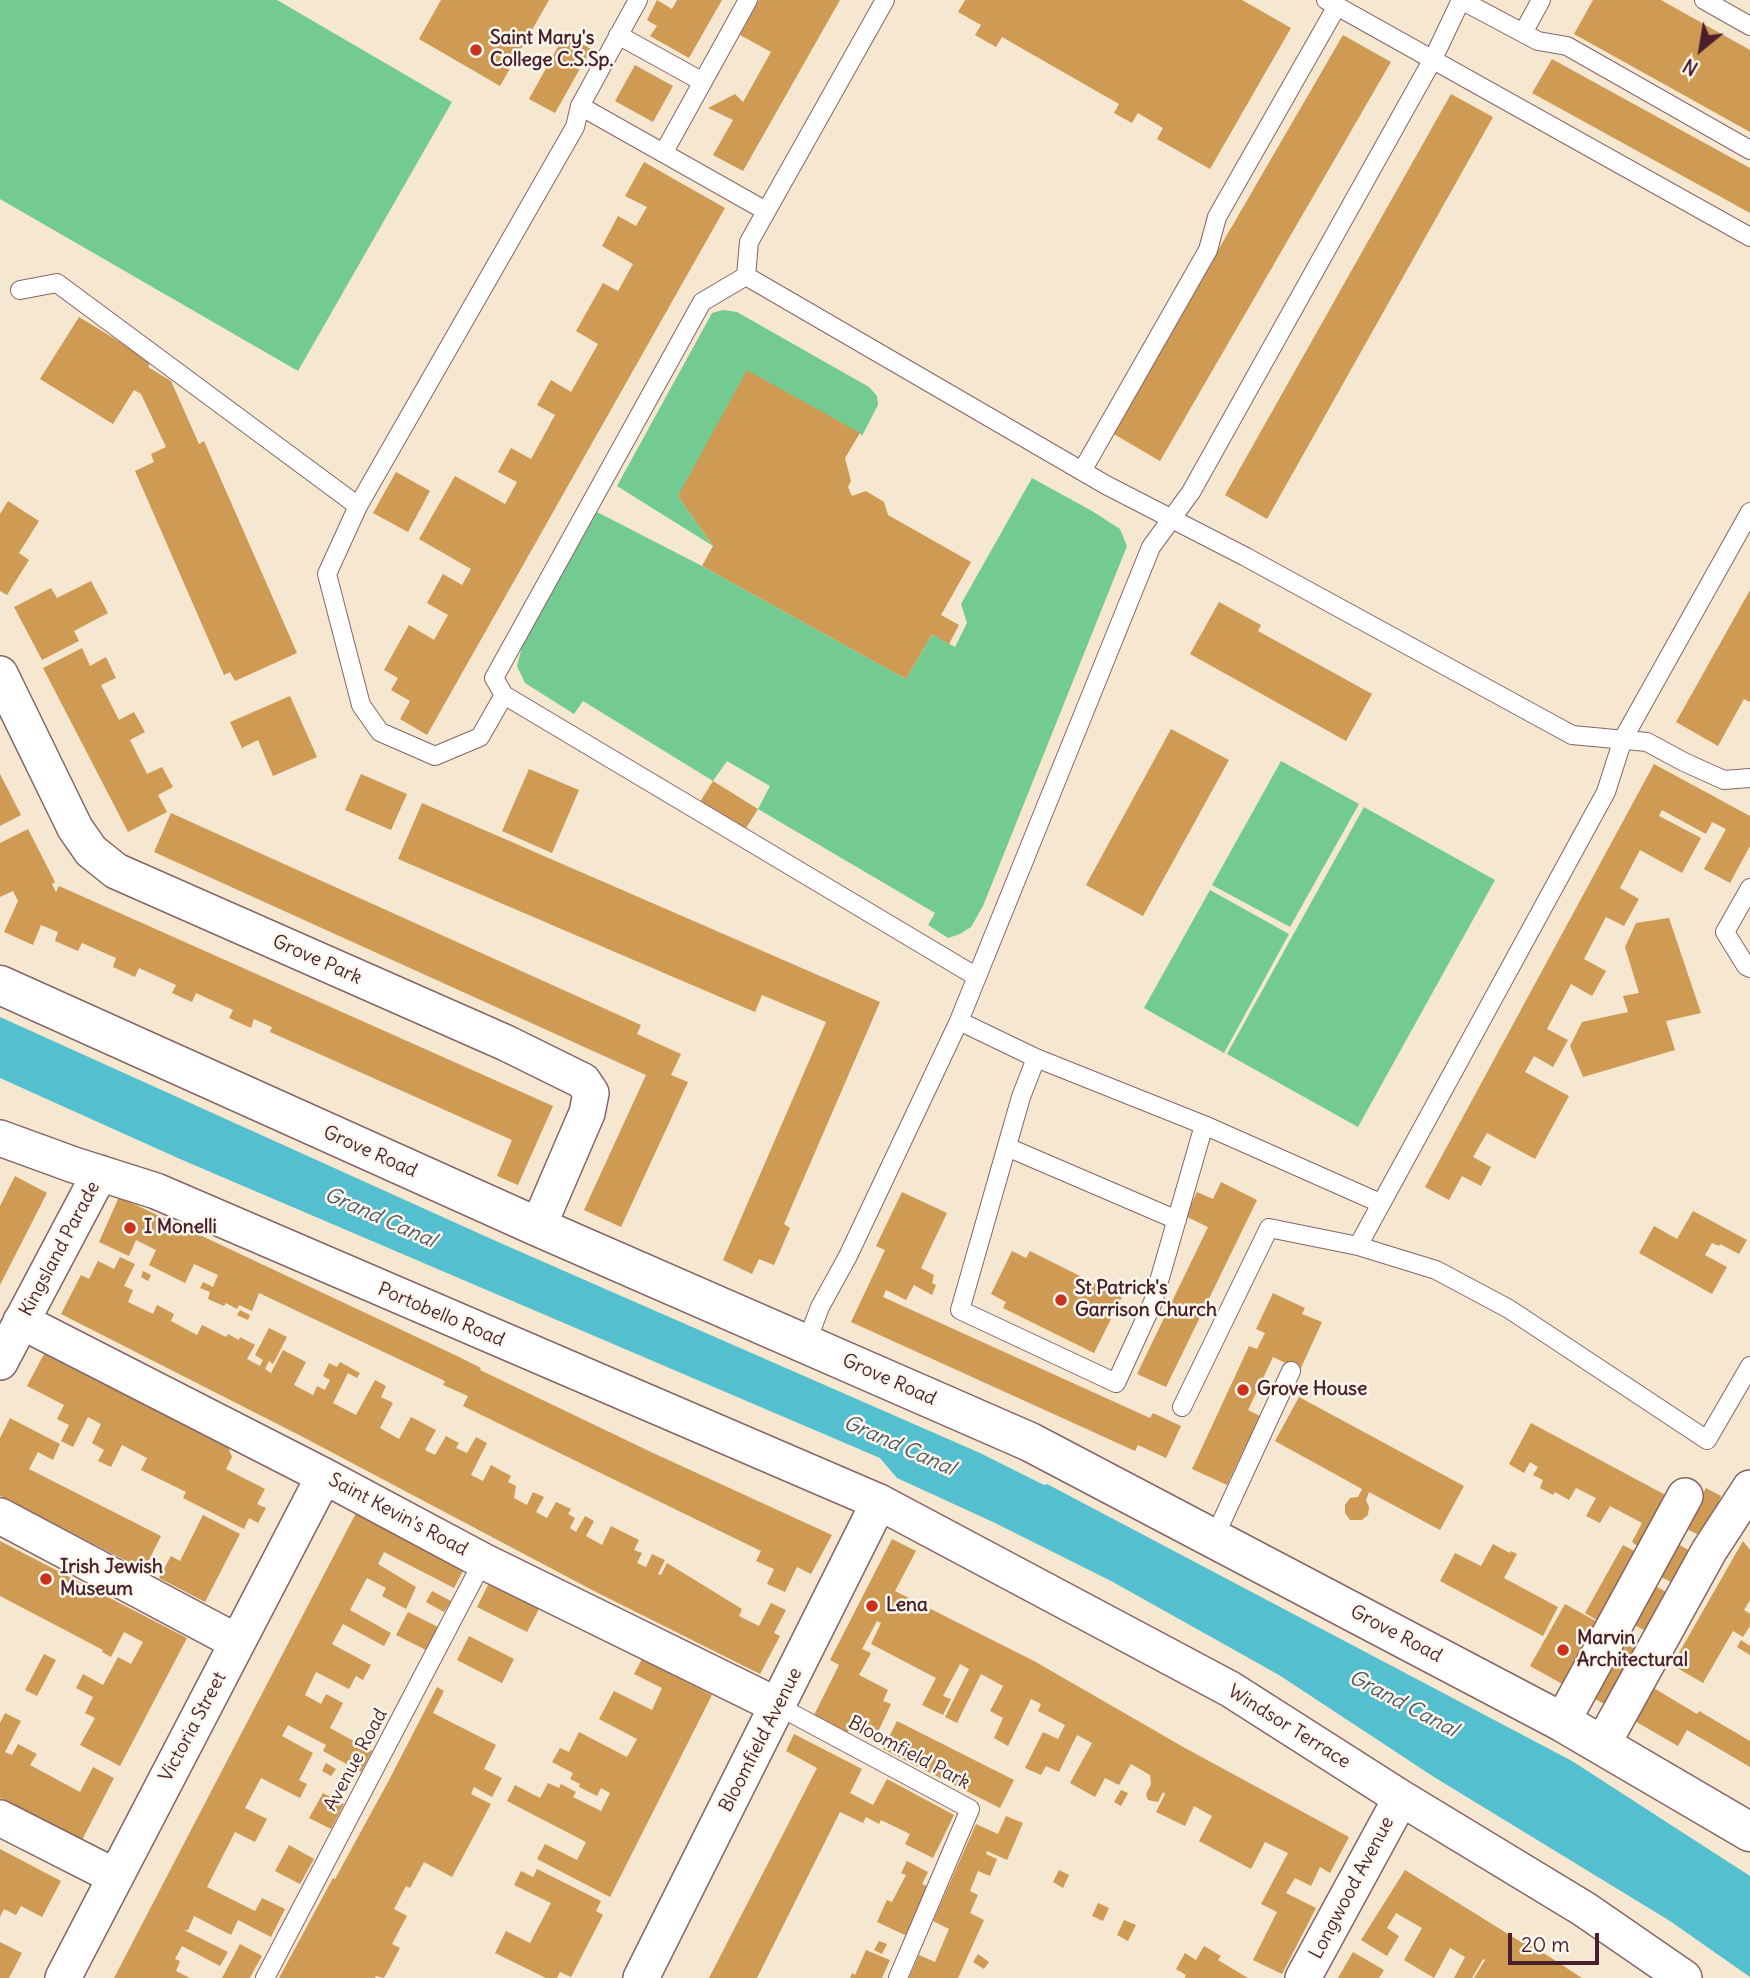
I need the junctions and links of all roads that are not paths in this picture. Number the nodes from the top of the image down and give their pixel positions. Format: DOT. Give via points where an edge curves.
graph roads {
  1 [pos="638,0"];
  2 [pos="748,0"];
  3 [pos="885,0"];
  4 [pos="1461,0"];
  5 [pos="1542,0"];
  6 [pos="1704,0"];
  7 [pos="1332,3"];
  8 [pos="1750,26"];
  9 [pos="1523,33"];
  10 [pos="618,35"];
  11 [pos="1433,59"];
  12 [pos="703,82"];
  13 [pos="580,106"];
  14 [pos="1750,150"];
  15 [pos="664,152"];
  16 [pos="766,211"];
  17 [pos="1750,237"];
  18 [pos="746,275"];
  19 [pos="20,290"];
  20 [pos="1082,471"];
  21 [pos="358,506"];
  22 [pos="1750,512"];
  23 [pos="1172,519"];
  24 [pos="0,674"];
  25 [pos="504,695"];
  26 [pos="1623,739"];
  27 [pos="1750,778"];
  28 [pos="1750,888"];
  29 [pos="1750,968"];
  30 [pos="976,977"];
  31 [pos="0,985"];
  32 [pos="959,1021"];
  33 [pos="1036,1058"];
  34 [pos="1204,1125"];
  35 [pos="0,1138"];
  36 [pos="1007,1147"];
  37 [pos="100,1173"];
  38 [pos="1380,1203"];
  39 [pos="1177,1220"];
  40 [pos="538,1227"];
  41 [pos="1358,1246"];
  42 [pos="21,1321"];
  43 [pos="806,1344"];
  44 [pos="0,1362"];
  45 [pos="1750,1366"];
  46 [pos="1291,1371"];
  47 [pos="1182,1407"];
  48 [pos="324,1476"];
  49 [pos="1750,1488"];
  50 [pos="1685,1496"];
  51 [pos="879,1502"];
  52 [pos="0,1516"];
  53 [pos="1213,1538"];
  54 [pos="483,1561"];
  55 [pos="237,1642"];
  56 [pos="778,1706"];
  57 [pos="1562,1722"];
  58 [pos="1602,1745"];
  59 [pos="1401,1798"];
  60 [pos="0,1818"];
  61 [pos="1750,1832"];
  62 [pos="114,1876"];
  63 [pos="62,1978"];
  64 [pos="265,1978"];
  65 [pos="641,1978"];
  66 [pos="898,1978"];
  67 [pos="1303,1978"];
  68 [pos="1684,1978"];
  1 -- 10 [label="lane"];
  2 -- 12 [label="lane"];
  3 -- 16 [label="lane"];
  4 -- 9 [label="lane"];
  4 -- 11 [label="lane"];
  5 -- 9 [label="lane"];
  6 -- 8 [label="lane"];
  7 -- 11 [label="lane"];
  7 -- 20 [label="lane" via="1217,217 1208,250"];
  9 -- 14 [label="lane" via="1567,46"];
  10 -- 12 [label="lane"];
  10 -- 13 [label="lane"];
  11 -- 17 [label="lane"];
  11 -- 23 [label="lane"];
  12 -- 15 [label="lane"];
  13 -- 15 [label="lane"];
  13 -- 21 [label="lane" via="575,127"];
  15 -- 16 [label="lane"];
  16 -- 18 [label="lane" via="749,242"];
  18 -- 20 [label="lane"];
  18 -- 25 [label="lane" via="702,302 494,678"];
  19 -- 21 [label="lane" via="57,283"];
  20 -- 23 [label="lane"];
  21 -- 25 [label="lane" via="327,575 361,705 380,732 435,756 480,737"];
  22 -- 26 [label="lane"];
  23 -- 26 [label="lane" via="1572,735"];
  23 -- 30 [label="lane" via="1151,547"];
  24 -- 40 [label="street, Grove Park" via="75,828 91,851 116,871 583,1081 591,1093 587,1113"];
  25 -- 30 [label="lane"];
  26 -- 27 [label="lane" via="1647,742 1724,780"];
  26 -- 38 [label="lane" via="1606,792"];
  28 -- 29 [label="lane" via="1725,932"];
  30 -- 32 [label="lane"];
  31 -- 40 [label="main road, Grove Road"];
  32 -- 33 [label="lane"];
  32 -- 43 [label="lane"];
  33 -- 34 [label="lane"];
  33 -- 36 [label="lane"];
  34 -- 38 [label="lane"];
  34 -- 39 [label="lane"];
  35 -- 37 [label="street, Portobello Road"];
  36 -- 39 [label="lane"];
  36 -- 39 [label="lane" via="960,1310 1116,1383 1153,1302"];
  37 -- 42 [label="street, Kingsland Parade"];
  37 -- 51 [label="street, Portobello Road" via="156,1191"];
  38 -- 41 [label="lane"];
  40 -- 43 [label="main road, Grove Road"];
  41 -- 45 [label="lane" via="1436,1270 1509,1309 1707,1440"];
  41 -- 47 [label="lane" via="1269,1228"];
  42 -- 44 [label="street, Kingsland Parade"];
  42 -- 48 [label="street, Saint Kevin's Road"];
  43 -- 53 [label="main road, Grove Road" via="1030,1442"];
  46 -- 53 [label="lane"];
  48 -- 54 [label="street, Saint Kevin's Road"];
  48 -- 55 [label="street, Victoria Street"];
  49 -- 58 [label="street" via="1709,1551"];
  50 -- 57 [label="street"];
  51 -- 56 [label="street, Bloomfield Avenue"];
  51 -- 59 [label="street, Windsor Terrace" via="1230,1689"];
  52 -- 55 [label="street"];
  53 -- 57 [label="main road, Grove Road"];
  54 -- 56 [label="street, Saint Kevin's Road"];
  54 -- 64 [label="lane, Avenue Road"];
  55 -- 62 [label="street, Victoria Street"];
  56 -- 65 [label="street, Bloomfield Avenue"];
  56 -- 66 [label="lane, Bloomfield Park" via="970,1809"];
  57 -- 58 [label="main road, Grove Road"];
  58 -- 61 [label="main road, Grove Road"];
  59 -- 67 [label="street, Longwood Avenue"];
  59 -- 68 [label="street, Windsor Terrace" via="1584,1909"];
  60 -- 62 [label="street"];
  62 -- 63 [label="street, Victoria Street"];
}
